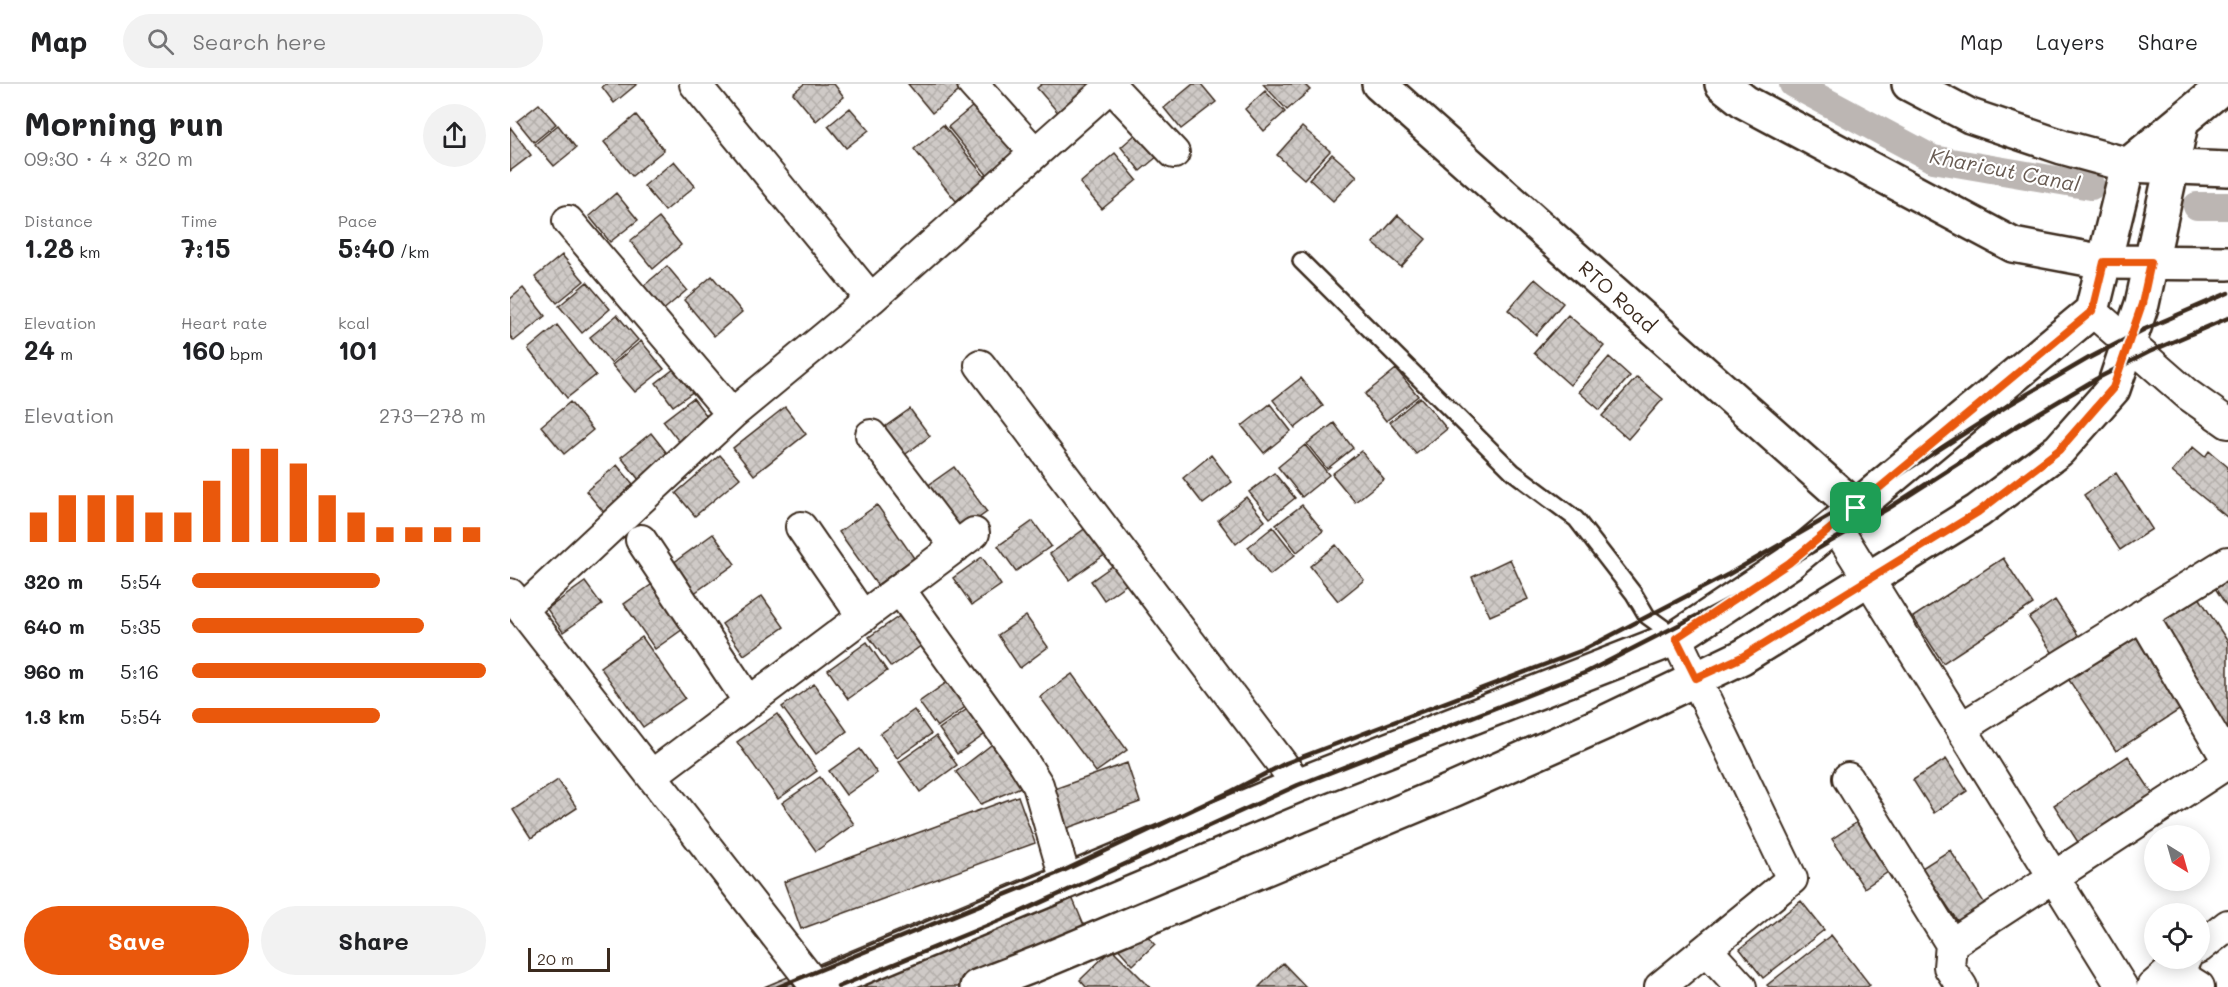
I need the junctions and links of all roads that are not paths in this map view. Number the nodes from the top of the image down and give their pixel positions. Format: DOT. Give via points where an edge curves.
graph roads {
  1 [pos="695,84"];
  2 [pos="973,84"];
  3 [pos="1379,84"];
  4 [pos="1722,84"];
  5 [pos="1909,84"];
  6 [pos="2226,84"];
  7 [pos="1111,85"];
  8 [pos="2182,120"];
  9 [pos="1035,153"];
  10 [pos="1174,153"];
  11 [pos="2128,165"];
  12 [pos="2172,167"];
  13 [pos="2228,169"];
  14 [pos="568,221"];
  15 [pos="1301,261"];
  16 [pos="2104,262"];
  17 [pos="2151,262"];
  18 [pos="2228,263"];
  19 [pos="871,299"];
  20 [pos="2092,311"];
  21 [pos="2128,342"];
  22 [pos="980,365"];
  23 [pos="732,414"];
  24 [pos="2228,423"];
  25 [pos="871,435"];
  26 [pos="1846,517"];
  27 [pos="801,527"];
  28 [pos="641,540"];
  29 [pos="2228,562"];
  30 [pos="1869,579"];
  31 [pos="900,590"];
  32 [pos="516,602"];
  33 [pos="2142,615"];
  34 [pos="862,617"];
  35 [pos="1676,638"];
  36 [pos="1696,678"];
  37 [pos="749,702"];
  38 [pos="1961,728"];
  39 [pos="2228,762"];
  40 [pos="652,775"];
  41 [pos="1848,778"];
  42 [pos="1298,785"];
  43 [pos="1063,871"];
  44 [pos="2054,877"];
  45 [pos="2228,925"];
  46 [pos="2210,939"];
  47 [pos="1952,944"];
  48 [pos="1707,950"];
  49 [pos="2170,972"];
  50 [pos="816,987"];
  51 [pos="976,987"];
  52 [pos="1660,987"];
  53 [pos="1741,987"];
  54 [pos="1962,987"];
  55 [pos="2122,987"];
  56 [pos="2199,987"];
  1 -- 19 [label="street"];
  2 -- 9 [label="street"];
  3 -- 26 [label="main road, RTO Road"];
  4 -- 16 [label="main road" via="1745,102 2013,245"];
  5 -- 11 [label="main road" via="1970,116"];
  6 -- 8 [label="main road"];
  7 -- 9 [label="street"];
  7 -- 10 [label="street"];
  8 -- 11 [label="main road"];
  8 -- 12 [label="main road"];
  9 -- 19 [label="street"];
  11 -- 12 [label="main road"];
  11 -- 16 [label="main road"];
  12 -- 13 [label="main road"];
  12 -- 17 [label="main road"];
  14 -- 23 [label="street"];
  15 -- 35 [label="lane" via="1513,472 1576,519 1647,616"];
  16 -- 17 [label="main road"];
  16 -- 20 [label="main road"];
  17 -- 18 [label="main road"];
  17 -- 21 [label="main road"];
  19 -- 23 [label="street"];
  20 -- 21 [label="street"];
  20 -- 26 [label="main road"];
  21 -- 24 [label="street" via="2187,394"];
  21 -- 30 [label="main road" via="2113,388 2059,450 1978,512"];
  22 -- 42 [label="street"];
  23 -- 32 [label="street"];
  25 -- 31 [label="street" via="965,540"];
  26 -- 30 [label="street"];
  26 -- 35 [label="main road" via="1789,563"];
  27 -- 34 [label="street"];
  28 -- 37 [label="street"];
  29 -- 33 [label="street"];
  30 -- 36 [label="main road" via="1742,657"];
  30 -- 38 [label="street"];
  31 -- 34 [label="street"];
  31 -- 43 [label="street" via="1038,785"];
  32 -- 40 [label="street"];
  33 -- 38 [label="street"];
  33 -- 39 [label="street"];
  34 -- 37 [label="street"];
  35 -- 36 [label="street"];
  35 -- 42 [label="main road"];
  36 -- 48 [label="street" via="1792,879"];
  36 -- 51 [label="main road" via="1455,789"];
  37 -- 40 [label="street"];
  38 -- 44 [label="street"];
  39 -- 44 [label="street"];
  40 -- 50 [label="street"];
  41 -- 47 [label="street"];
  42 -- 50 [label="main road"];
  44 -- 47 [label="street"];
  44 -- 55 [label="street"];
  45 -- 46 [label="street"];
  47 -- 54 [label="street" via="1949,967"];
  48 -- 52 [label="street"];
  48 -- 53 [label="street"];
  49 -- 56 [label="street"];
}
